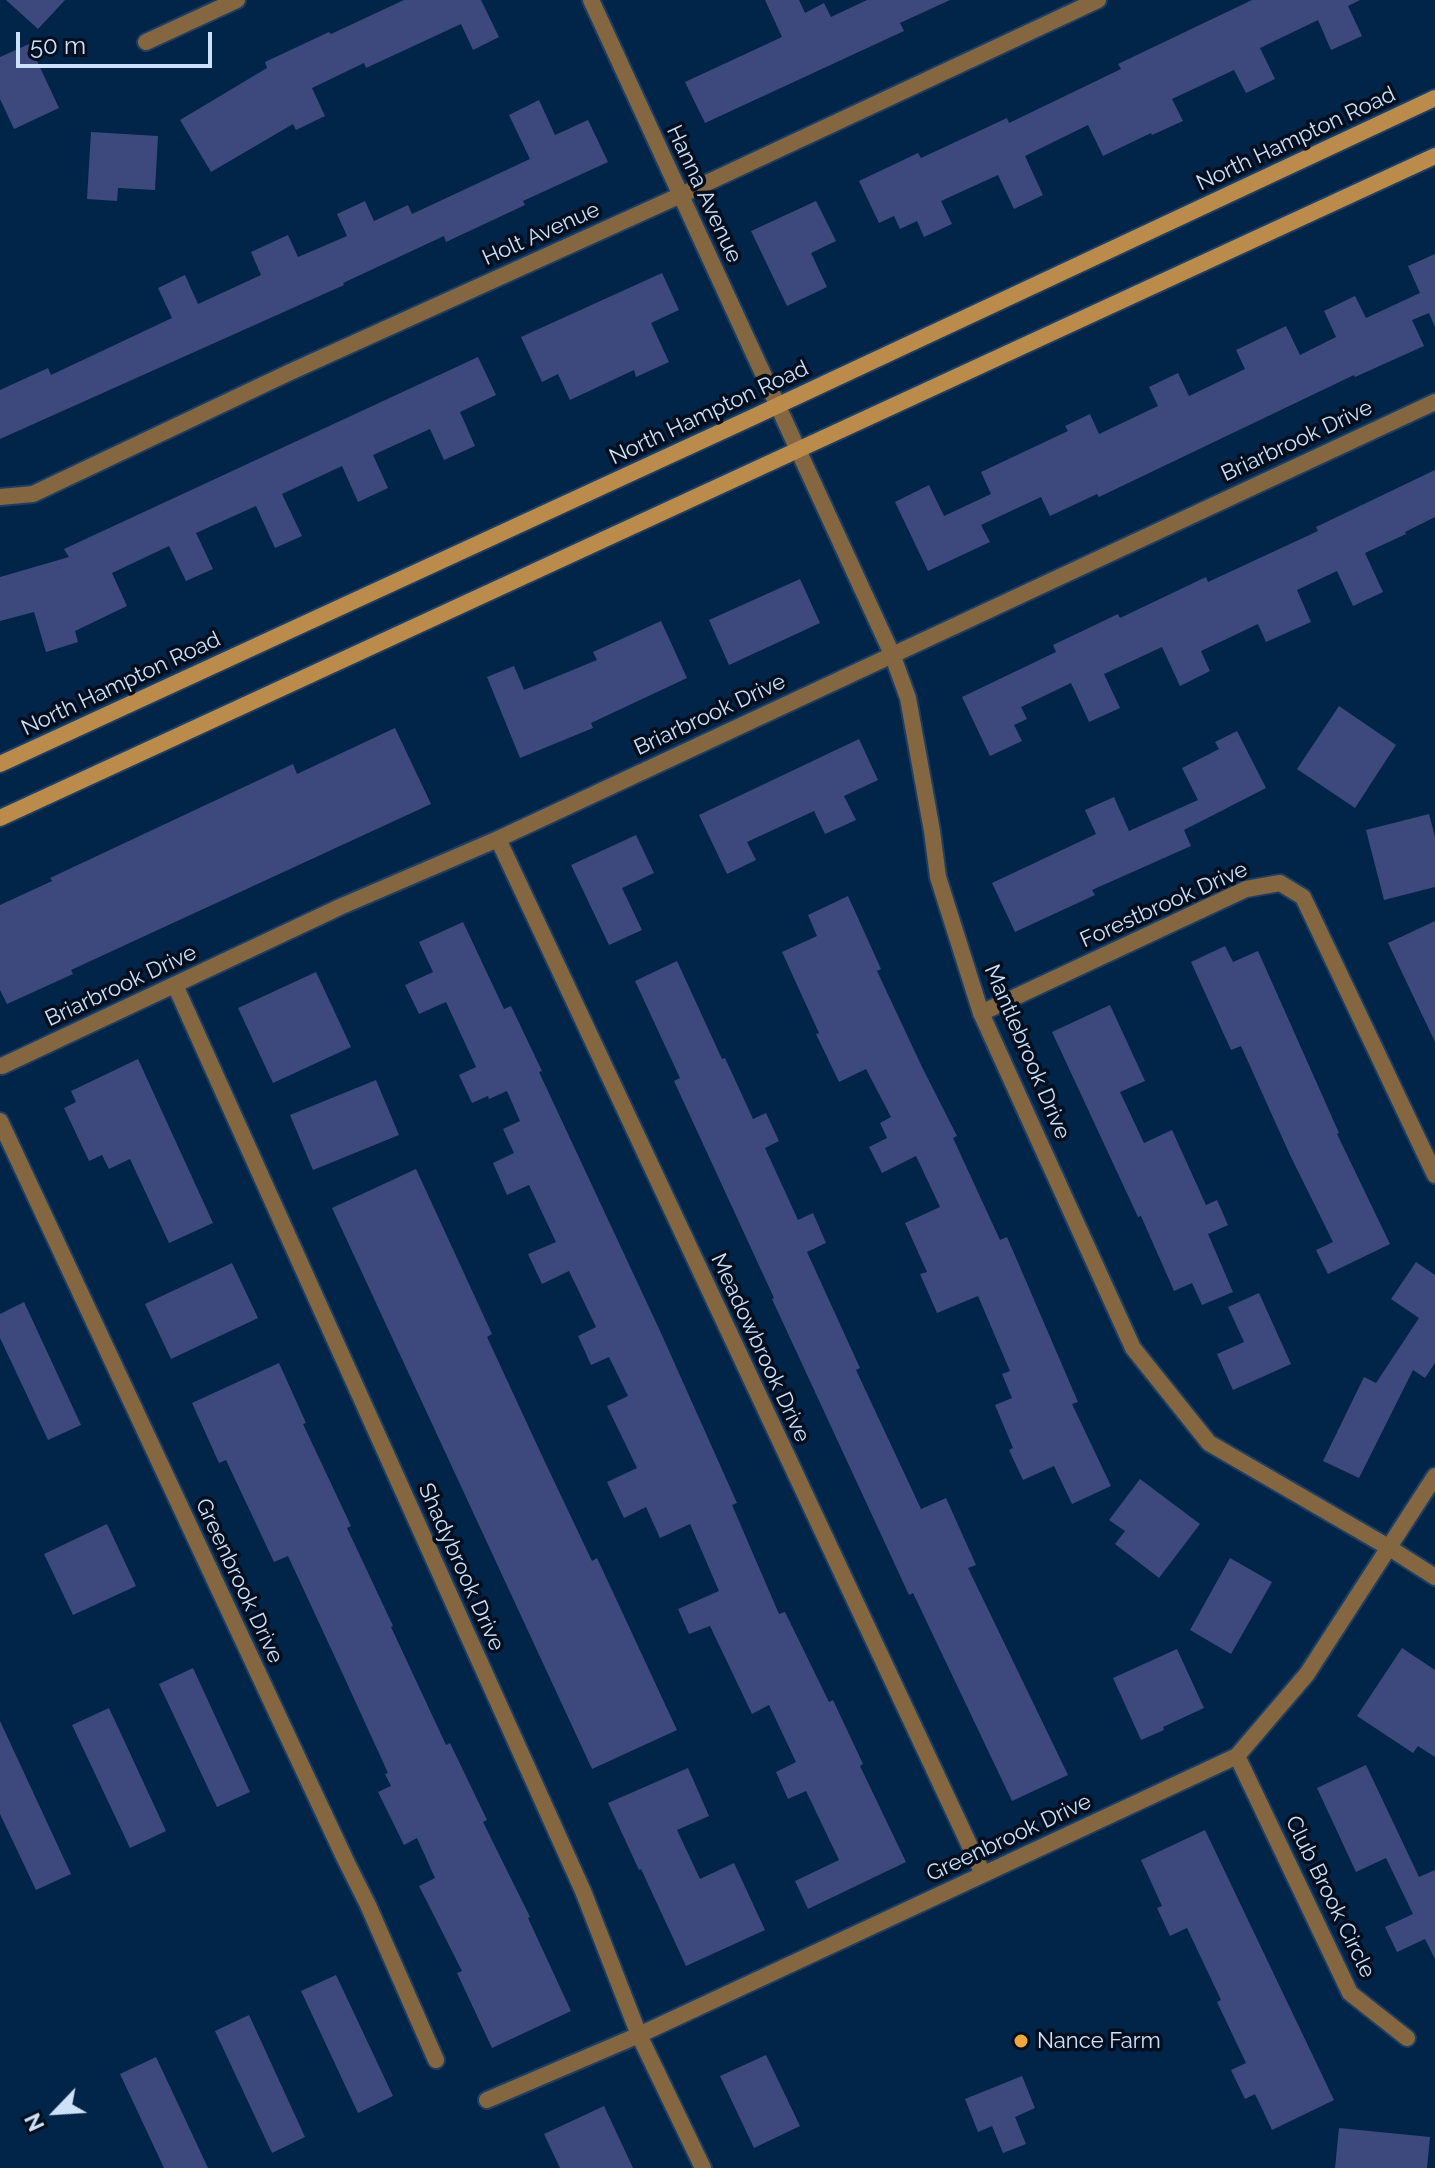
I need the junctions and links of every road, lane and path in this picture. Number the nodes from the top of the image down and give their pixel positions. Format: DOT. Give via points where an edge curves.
graph roads {
  1 [pos="237,0"];
  2 [pos="591,0"];
  3 [pos="1098,0"];
  4 [pos="146,42"];
  5 [pos="1435,98"];
  6 [pos="1435,156"];
  7 [pos="681,195"];
  8 [pos="1435,402"];
  9 [pos="778,406"];
  10 [pos="798,450"];
  11 [pos="0,497"];
  12 [pos="892,654"];
  13 [pos="0,764"];
  14 [pos="0,818"];
  15 [pos="498,839"];
  16 [pos="175,985"];
  17 [pos="981,1013"];
  18 [pos="2,1066"];
  19 [pos="0,1121"];
  20 [pos="1435,1175"];
  21 [pos="1435,1476"];
  22 [pos="1388,1547"];
  23 [pos="1435,1577"];
  24 [pos="1237,1756"];
  25 [pos="983,1874"];
  26 [pos="639,2035"];
  27 [pos="1407,2038"];
  28 [pos="436,2060"];
  29 [pos="487,2100"];
  30 [pos="703,2168"];
  1 -- 4 [label="street"];
  2 -- 7 [label="street, Hanna Avenue"];
  3 -- 7 [label="street, Holt Avenue"];
  5 -- 9 [label="main road, North Hampton Road"];
  6 -- 10 [label="main road"];
  7 -- 9 [label="street, Hanna Avenue"];
  7 -- 11 [label="street, Holt Avenue" via="33,494"];
  8 -- 12 [label="street, Briarbrook Drive"];
  9 -- 10 [label="street, Mantlebrook Drive"];
  9 -- 13 [label="main road, North Hampton Road"];
  10 -- 12 [label="street, Mantlebrook Drive"];
  10 -- 14 [label="main road"];
  12 -- 15 [label="street, Briarbrook Drive"];
  12 -- 17 [label="street, Mantlebrook Drive" via="908,698 938,877"];
  15 -- 16 [label="street, Briarbrook Drive"];
  15 -- 25 [label="street, Meadowbrook Drive"];
  16 -- 18 [label="street, Briarbrook Drive"];
  16 -- 26 [label="street, Shadybrook Drive" via="583,1891"];
  17 -- 20 [label="street, Forestbrook Drive" via="1246,889 1280,883 1303,897"];
  17 -- 22 [label="street, Mantlebrook Drive" via="1133,1348 1209,1443"];
  19 -- 28 [label="street, Greenbrook Drive"];
  21 -- 22 [label="street, Greenbrook Drive"];
  22 -- 23 [label="street, Mantlebrook Drive"];
  22 -- 24 [label="street, Greenbrook Drive" via="1307,1674"];
  24 -- 25 [label="street, Greenbrook Drive"];
  24 -- 27 [label="street, Club Brook Circle" via="1350,1993"];
  25 -- 26 [label="street, Greenbrook Drive"];
  26 -- 29 [label="street, Greenbrook Drive"];
  26 -- 30 [label="street, Shadybrook Drive"];
}
